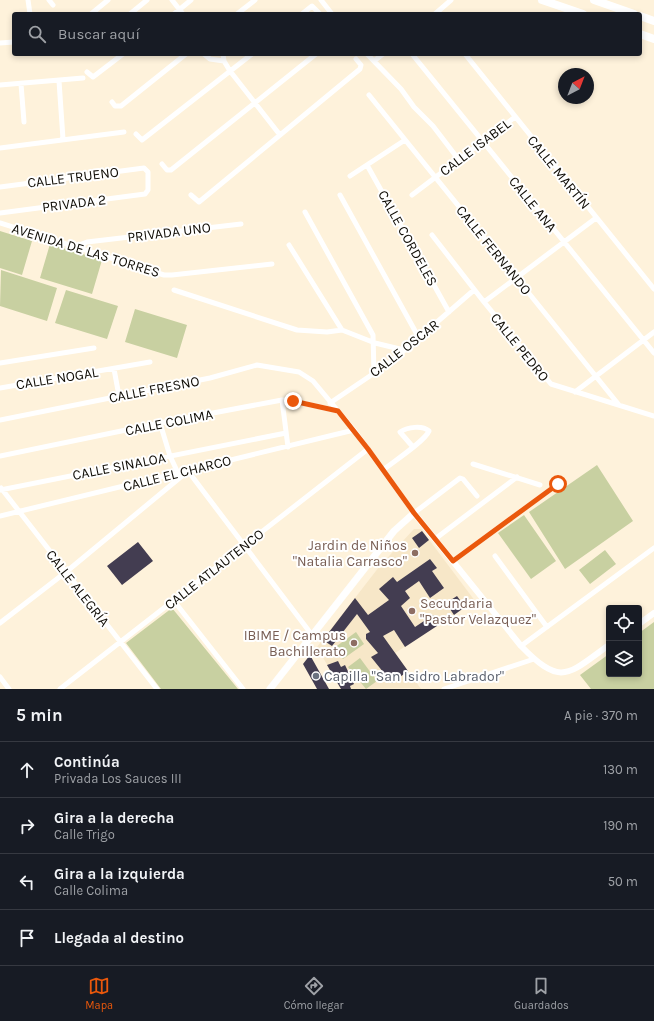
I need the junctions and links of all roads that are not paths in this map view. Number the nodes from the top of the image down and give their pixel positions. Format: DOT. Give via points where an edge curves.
graph roads {
  1 [pos="28,0"];
  2 [pos="49,0"];
  3 [pos="108,0"];
  4 [pos="147,0"];
  5 [pos="172,0"];
  6 [pos="191,0"];
  7 [pos="255,0"];
  8 [pos="320,0"];
  9 [pos="451,0"];
  10 [pos="542,0"];
  11 [pos="594,0"];
  12 [pos="52,5"];
  13 [pos="30,12"];
  14 [pos="93,12"];
  15 [pos="132,12"];
  16 [pos="181,12"];
  17 [pos="240,12"];
  18 [pos="304,12"];
  19 [pos="318,12"];
  20 [pos="330,12"];
  21 [pos="437,12"];
  22 [pos="577,12"];
  23 [pos="628,12"];
  24 [pos="642,17"];
  25 [pos="654,21"];
  26 [pos="642,35"];
  27 [pos="654,39"];
  28 [pos="12,42"];
  29 [pos="0,43"];
  30 [pos="120,56"];
  31 [pos="184,56"];
  32 [pos="206,56"];
  33 [pos="223,56"];
  34 [pos="249,56"];
  35 [pos="313,56"];
  36 [pos="369,56"];
  37 [pos="380,56"];
  38 [pos="414,56"];
  39 [pos="467,56"];
  40 [pos="356,59"];
  41 [pos="224,61"];
  42 [pos="374,61"];
  43 [pos="230,71"];
  44 [pos="87,72"];
  45 [pos="83,78"];
  46 [pos="59,81"];
  47 [pos="21,84"];
  48 [pos="0,85"];
  49 [pos="369,95"];
  50 [pos="112,102"];
  51 [pos="254,103"];
  52 [pos="515,117"];
  53 [pos="24,122"];
  54 [pos="124,132"];
  55 [pos="136,134"];
  56 [pos="280,135"];
  57 [pos="64,139"];
  58 [pos="405,140"];
  59 [pos="483,142"];
  60 [pos="0,148"];
  61 [pos="459,160"];
  62 [pos="162,164"];
  63 [pos="367,165"];
  64 [pos="350,176"];
  65 [pos="436,178"];
  66 [pos="0,187"];
  67 [pos="148,192"];
  68 [pos="191,195"];
  69 [pos="340,195"];
  70 [pos="412,195"];
  71 [pos="305,212"];
  72 [pos="0,213"];
  73 [pos="596,218"];
  74 [pos="0,223"];
  75 [pos="241,224"];
  76 [pos="432,236"];
  77 [pos="563,241"];
  78 [pos="289,246"];
  79 [pos="74,247"];
  80 [pos="272,264"];
  81 [pos="515,277"];
  82 [pos="654,289"];
  83 [pos="174,290"];
  84 [pos="474,290"];
  85 [pos="484,302"];
  86 [pos="449,312"];
  87 [pos="342,330"];
  88 [pos="654,332"];
  89 [pos="419,338"];
  90 [pos="643,340"];
  91 [pos="375,343"];
  92 [pos="94,348"];
  93 [pos="404,350"];
  94 [pos="654,353"];
  95 [pos="150,362"];
  96 [pos="0,363"];
  97 [pos="114,369"];
  98 [pos="374,373"];
  99 [pos="596,377"];
  100 [pos="0,388"];
  101 [pos="575,392"];
  102 [pos="119,396"];
  103 [pos="282,400"];
  104 [pos="330,403"];
  105 [pos="619,405"];
  106 [pos="338,411"];
  107 [pos="654,416"];
  108 [pos="0,420"];
  109 [pos="160,423"];
  110 [pos="354,430"];
  111 [pos="286,433"];
  112 [pos="288,447"];
  113 [pos="413,447"];
  114 [pos="368,449"];
  115 [pos="0,456"];
  116 [pos="170,456"];
  117 [pos="473,464"];
  118 [pos="383,470"];
  119 [pos="178,472"];
  120 [pos="188,472"];
  121 [pos="517,477"];
  122 [pos="558,484"];
  123 [pos="540,485"];
  124 [pos="1,489"];
  125 [pos="477,496"];
  126 [pos="18,512"];
  127 [pos="414,513"];
  128 [pos="0,516"];
  129 [pos="435,539"];
  130 [pos="244,546"];
  131 [pos="654,548"];
  132 [pos="495,556"];
  133 [pos="453,561"];
  134 [pos="66,572"];
  135 [pos="174,601"];
  136 [pos="654,613"];
  137 [pos="642,622"];
  138 [pos="0,623"];
  139 [pos="547,627"];
  140 [pos="312,634"];
  141 [pos="121,642"];
  142 [pos="521,646"];
  143 [pos="606,647"];
  144 [pos="534,659"];
  145 [pos="0,677"];
  146 [pos="9,689"];
  147 [pos="60,689"];
  148 [pos="157,689"];
  149 [pos="243,689"];
  150 [pos="270,689"];
  151 [pos="444,689"];
  1 -- 13 [label="street"];
  2 -- 12 [label="street"];
  3 -- 14 [label="street"];
  4 -- 15 [label="street"];
  5 -- 16 [label="street"];
  6 -- 16 [label="street"];
  7 -- 17 [label="street"];
  8 -- 20 [label="street"];
  9 -- 21 [label="street"];
  10 -- 22 [label="highway"];
  11 -- 23 [label="highway"];
  18 -- 19 [label="street" via="312,6"];
  24 -- 25 [label="highway"];
  26 -- 27 [label="highway"];
  28 -- 29 [label="street"];
  30 -- 44 [label="street" via="92,78"];
  31 -- 50 [label="street" via="121,106 115,106"];
  32 -- 41 [label="street"];
  33 -- 41 [label="street"];
  34 -- 43 [label="street"];
  35 -- 51 [label="street"];
  36 -- 42 [label="street"];
  37 -- 42 [label="street"];
  38 -- 59 [label="street, CALLE ANA"];
  39 -- 52 [label="street, CALLE MARTÍN"];
  40 -- 56 [label="street" via="361,65 360,69"];
  41 -- 43 [label="street"];
  42 -- 61 [label="street" via="433,126"];
  43 -- 51 [label="street"];
  43 -- 55 [label="street" via="142,140"];
  45 -- 46 [label="street"];
  46 -- 47 [label="street"];
  46 -- 57 [label="street"];
  47 -- 48 [label="street"];
  47 -- 53 [label="street"];
  49 -- 58 [label="street, CALLE FERNANDO"];
  51 -- 56 [label="street"];
  51 -- 62 [label="street" via="171,170"];
  52 -- 59 [label="street, CALLE ISABEL"];
  52 -- 73 [label="street, CALLE MARTÍN"];
  54 -- 57 [label="street"];
  56 -- 68 [label="street" via="199,202"];
  57 -- 60 [label="street"];
  58 -- 63 [label="street"];
  58 -- 65 [label="street, CALLE FERNANDO"];
  59 -- 61 [label="street, CALLE ISABEL"];
  59 -- 77 [label="street, CALLE ANA"];
  61 -- 65 [label="street, CALLE ISABEL"];
  63 -- 64 [label="street"];
  63 -- 86 [label="street, CALLE CORDELES"];
  65 -- 70 [label="street, CALLE ISABEL"];
  65 -- 81 [label="street, CALLE FERNANDO"];
  66 -- 67 [label="street, CALLE TRUENO" via="146,169"];
  67 -- 72 [label="street, PRIVADA 2"];
  69 -- 89 [label="street"];
  71 -- 91 [label="street" via="373,335"];
  73 -- 77 [label="street"];
  73 -- 82 [label="street, CALLE MARTÍN"];
  74 -- 79 [label="street, AVENIDA DE LAS TORRES"];
  75 -- 79 [label="street, PRIVADA UNO" via="87,242"];
  76 -- 84 [label="street, CALLE PEDRO"];
  77 -- 81 [label="street"];
  77 -- 90 [label="street, CALLE ANA"];
  78 -- 87 [label="street"];
  79 -- 80 [label="street, AVENIDA DE LAS TORRES" via="172,275"];
  81 -- 85 [label="street"];
  81 -- 99 [label="street, CALLE FERNANDO"];
  83 -- 87 [label="street, AVENIDA DE LAS TORRES" via="297,330"];
  84 -- 85 [label="street, CALLE PEDRO"];
  84 -- 86 [label="street, CALLE OSCAR"];
  85 -- 101 [label="street, CALLE PEDRO" via="551,384"];
  86 -- 89 [label="street, CALLE OSCAR"];
  87 -- 91 [label="street, AVENIDA DE LAS TORRES"];
  88 -- 90 [label="street"];
  89 -- 93 [label="street, CALLE OSCAR"];
  90 -- 94 [label="street, CALLE ANA"];
  90 -- 99 [label="street"];
  91 -- 93 [label="street, AVENIDA DE LAS TORRES"];
  91 -- 98 [label="street"];
  92 -- 96 [label="street"];
  93 -- 98 [label="street, CALLE OSCAR"];
  95 -- 97 [label="street, CALLE NOGAL"];
  97 -- 100 [label="street, CALLE NOGAL"];
  97 -- 102 [label="street, CALLE NOGAL"];
  98 -- 104 [label="street, CALLE OSCAR"];
  99 -- 101 [label="street"];
  99 -- 105 [label="street, CALLE FERNANDO"];
  101 -- 105 [label="street, CALLE PEDRO"];
  102 -- 104 [label="street, CALLE FRESNO" via="210,378 257,365 299,372 307,376"];
  102 -- 108 [label="street, CALLE FRESNO"];
  103 -- 106 [label="street, CALLE COLIMA"];
  103 -- 109 [label="street, CALLE COLIMA"];
  103 -- 111 [label="street"];
  104 -- 106 [label="street"];
  105 -- 107 [label="street, CALLE PEDRO"];
  106 -- 110 [label="street"];
  109 -- 115 [label="street, CALLE COLIMA"];
  109 -- 116 [label="street"];
  110 -- 112 [label="street, CALLE EL CHARCO"];
  110 -- 114 [label="street"];
  111 -- 112 [label="street"];
  111 -- 116 [label="street, CALLE SINALOA"];
  112 -- 120 [label="street, CALLE EL CHARCO" via="221,461"];
  113 -- 113 [label="street" via="429,431 428,429 415,427 401,431"];
  113 -- 118 [label="street"];
  114 -- 118 [label="street"];
  114 -- 130 [label="street, CALLE ATLAUTENCO"];
  116 -- 119 [label="street"];
  116 -- 124 [label="street, CALLE SINALOA"];
  117 -- 121 [label="street"];
  118 -- 127 [label="street"];
  119 -- 120 [label="street, CALLE EL CHARCO"];
  119 -- 126 [label="street, CALLE EL CHARCO"];
  120 -- 130 [label="street"];
  120 -- 134 [label="street"];
  121 -- 123 [label="street"];
  121 -- 129 [label="street"];
  122 -- 133 [label="street"];
  124 -- 126 [label="street, CALLE ALEGRÍA"];
  125 -- 127 [label="street" via="460,478"];
  126 -- 128 [label="street, CALLE EL CHARCO"];
  126 -- 134 [label="street, CALLE ALEGRÍA"];
  127 -- 129 [label="street"];
  127 -- 140 [label="main road" via="394,530"];
  129 -- 133 [label="street"];
  130 -- 135 [label="street, CALLE ATLAUTENCO"];
  130 -- 140 [label="street"];
  131 -- 139 [label="street"];
  132 -- 139 [label="street"];
  133 -- 142 [label="street"];
  134 -- 138 [label="street"];
  134 -- 141 [label="street, CALLE ALEGRÍA"];
  135 -- 141 [label="street, CALLE ATLAUTENCO"];
  135 -- 149 [label="street"];
  136 -- 137 [label="street"];
  139 -- 142 [label="street"];
  140 -- 150 [label="main road"];
  141 -- 147 [label="street, CALLE ATLAUTENCO"];
  141 -- 148 [label="street, CALLE ALEGRÍA"];
  142 -- 144 [label="street"];
  143 -- 144 [label="street" via="575,671 565,673 556,672"];
  144 -- 151 [label="street"];
  145 -- 146 [label="street"];
}
